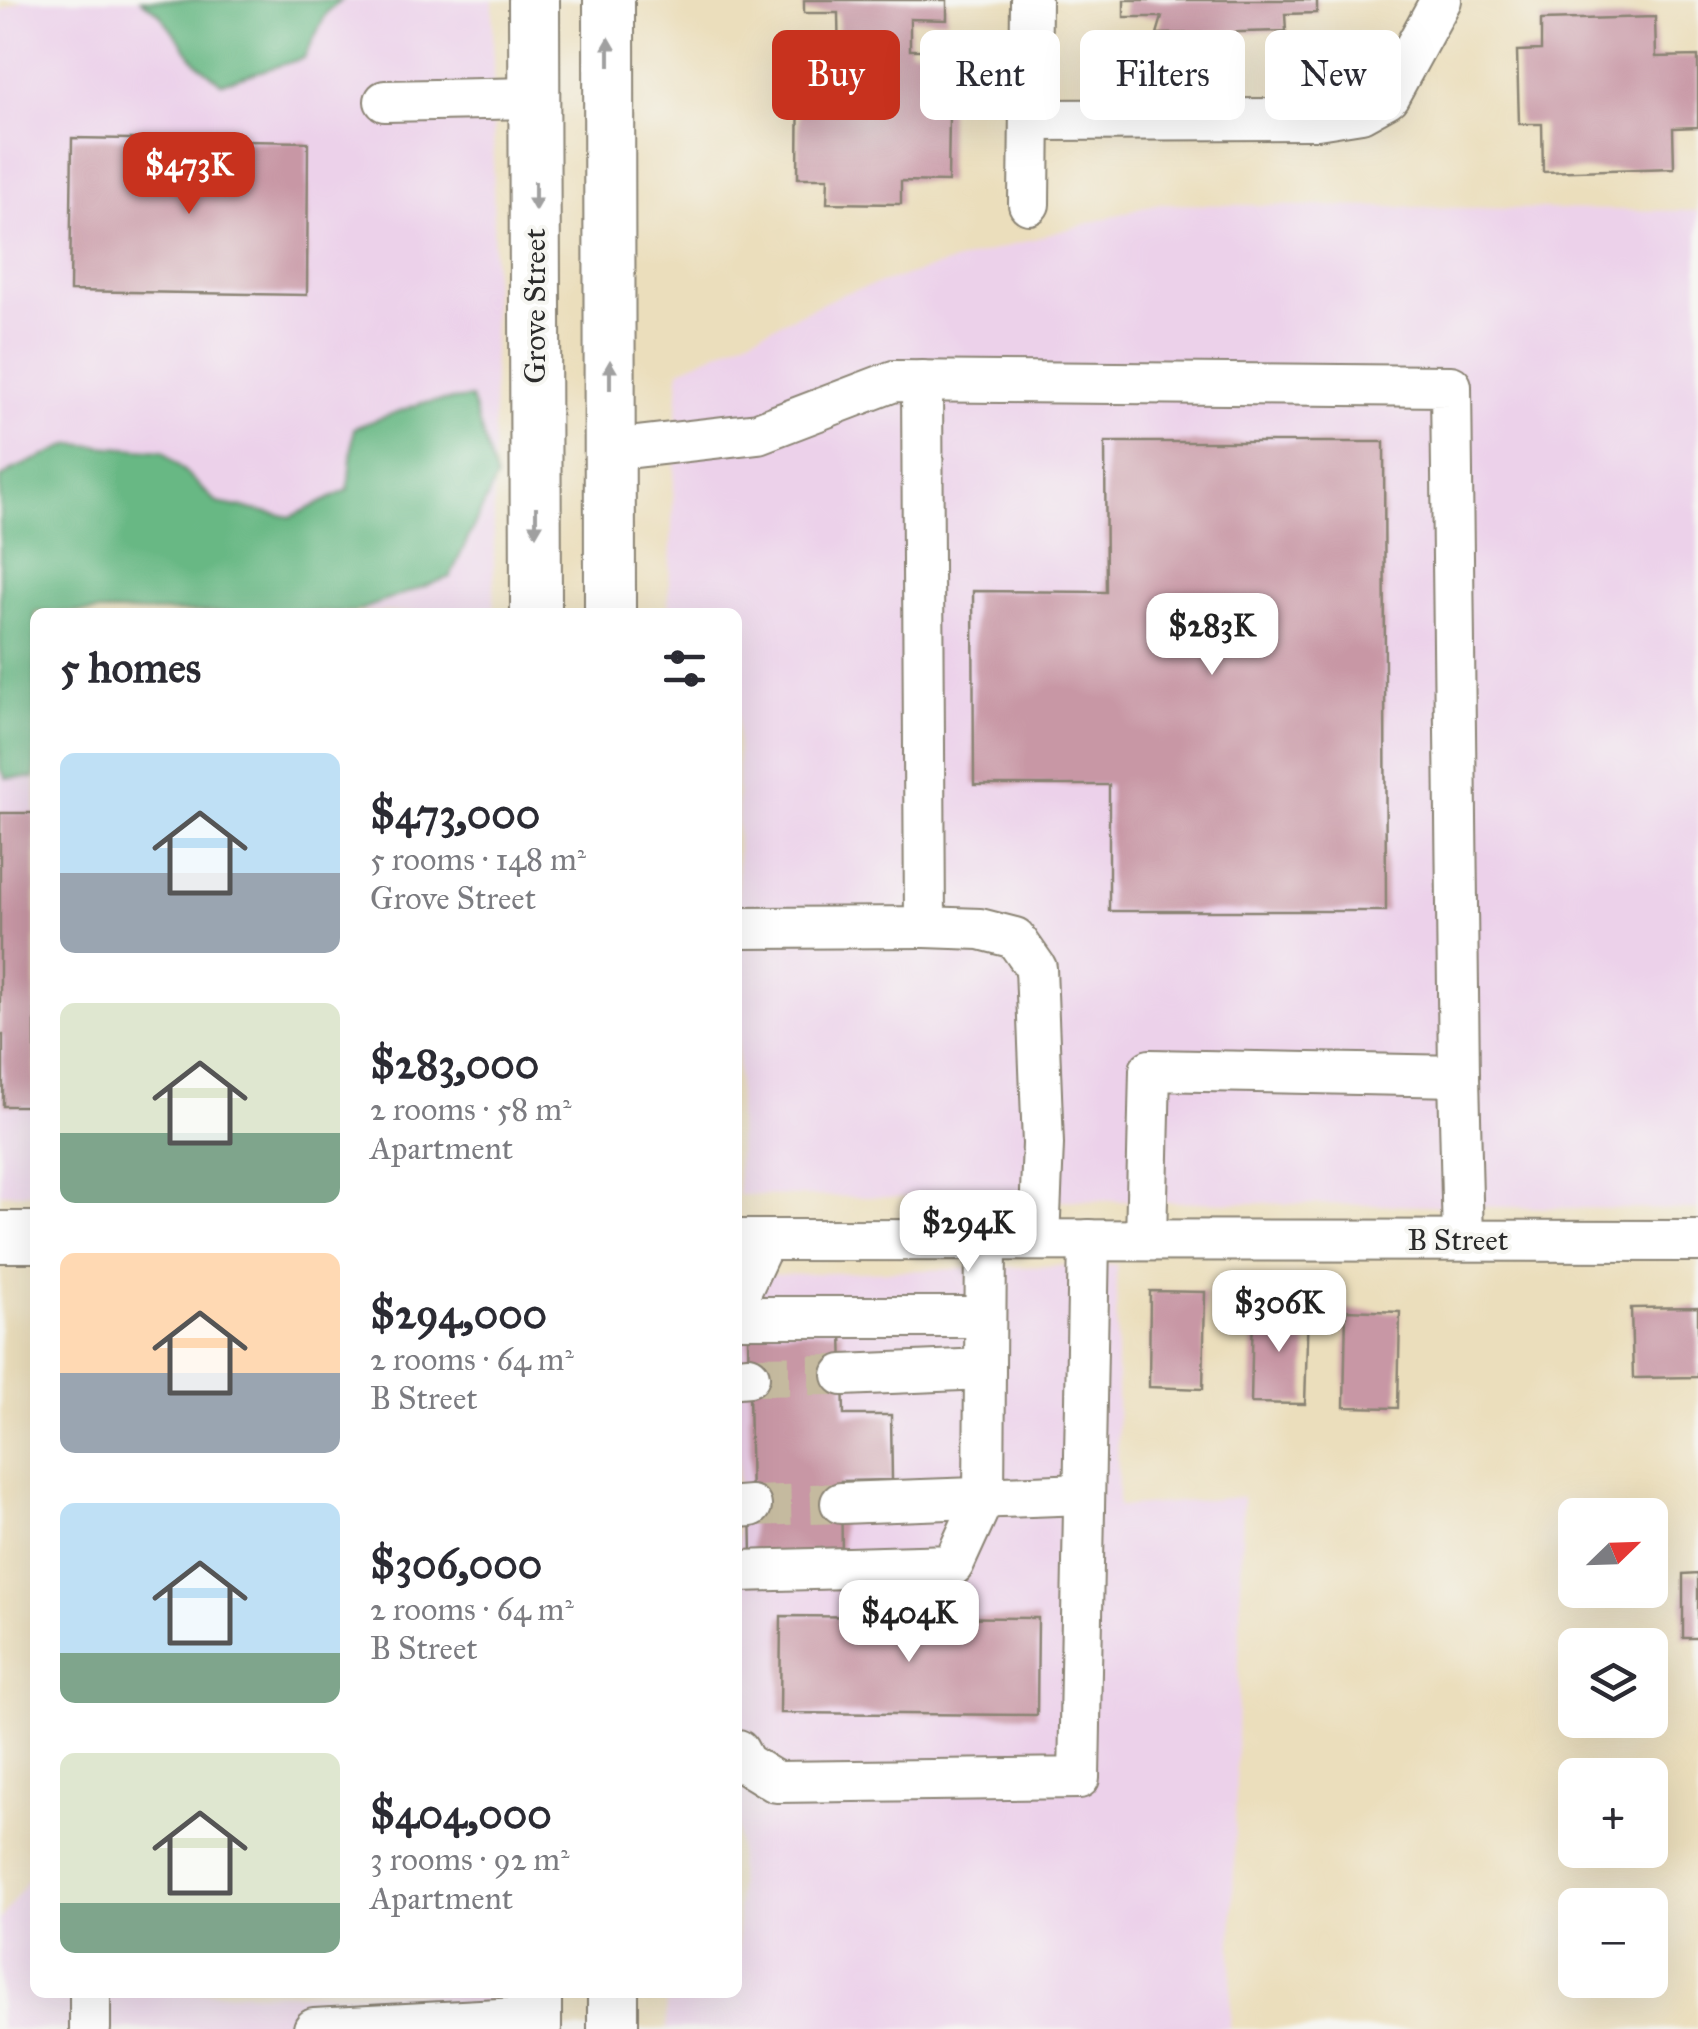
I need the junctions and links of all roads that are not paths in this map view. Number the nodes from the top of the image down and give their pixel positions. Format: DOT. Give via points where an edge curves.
graph roads {
  1 [pos="534,0"];
  2 [pos="609,0"];
  3 [pos="1030,0"];
  4 [pos="1441,0"];
  5 [pos="1030,30"];
  6 [pos="534,98"];
  7 [pos="385,101"];
  8 [pos="1030,120"];
  9 [pos="1060,120"];
  10 [pos="1029,204"];
  11 [pos="922,381"];
  12 [pos="610,450"];
  13 [pos="536,608"];
  14 [pos="610,608"];
  15 [pos="926,927"];
  16 [pos="742,928"];
  17 [pos="1459,1076"];
  18 [pos="0,1237"];
  19 [pos="30,1237"];
  20 [pos="986,1240"];
  21 [pos="1039,1240"];
  22 [pos="1088,1240"];
  23 [pos="1146,1240"];
  24 [pos="1463,1240"];
  25 [pos="750,1241"];
  26 [pos="1698,1241"];
  27 [pos="742,1278"];
  28 [pos="742,1317"];
  29 [pos="985,1317"];
  30 [pos="985,1368"];
  31 [pos="843,1374"];
  32 [pos="1084,1494"];
  33 [pos="984,1497"];
  34 [pos="841,1502"];
  35 [pos="742,1571"];
  36 [pos="742,1757"];
  37 [pos="90,1998"];
  38 [pos="613,1998"];
  39 [pos="536,2013"];
  40 [pos="90,2029"];
  41 [pos="314,2029"];
  42 [pos="613,2029"];
  1 -- 6 [label="main road, Grove Street"];
  12 -- 2 [label="main road, one-way"];
  3 -- 5 [label="street"];
  4 -- 9 [label="street" via="1388,96 1361,112 1317,119"];
  6 -- 7 [label="street"];
  6 -- 13 [label="main road, Grove Street, one-way"];
  8 -- 10 [label="street"];
  11 -- 12 [label="street" via="894,381 758,433"];
  11 -- 15 [label="street"];
  11 -- 17 [label="street" via="1451,386"];
  12 -- 14 [label="main road"];
  15 -- 16 [label="street"];
  15 -- 21 [label="street" via="1015,938 1036,968"];
  17 -- 23 [label="street" via="1150,1070"];
  17 -- 24 [label="street"];
  18 -- 19 [label="main road"];
  20 -- 21 [label="street, B Street"];
  20 -- 25 [label="street, B Street"];
  20 -- 29 [label="street"];
  21 -- 22 [label="street, B Street"];
  22 -- 23 [label="street, B Street"];
  22 -- 32 [label="street"];
  23 -- 24 [label="street, B Street"];
  24 -- 26 [label="street, B Street"];
  25 -- 27 [label="street"];
  28 -- 29 [label="street"];
  29 -- 30 [label="street"];
  30 -- 31 [label="street"];
  30 -- 33 [label="street"];
  32 -- 33 [label="street"];
  32 -- 36 [label="street" via="1079,1778 776,1782"];
  33 -- 34 [label="street"];
  33 -- 35 [label="street" via="953,1565"];
  37 -- 40 [label="street"];
  38 -- 42 [label="main road"];
  39 -- 41 [label="street"];
}
